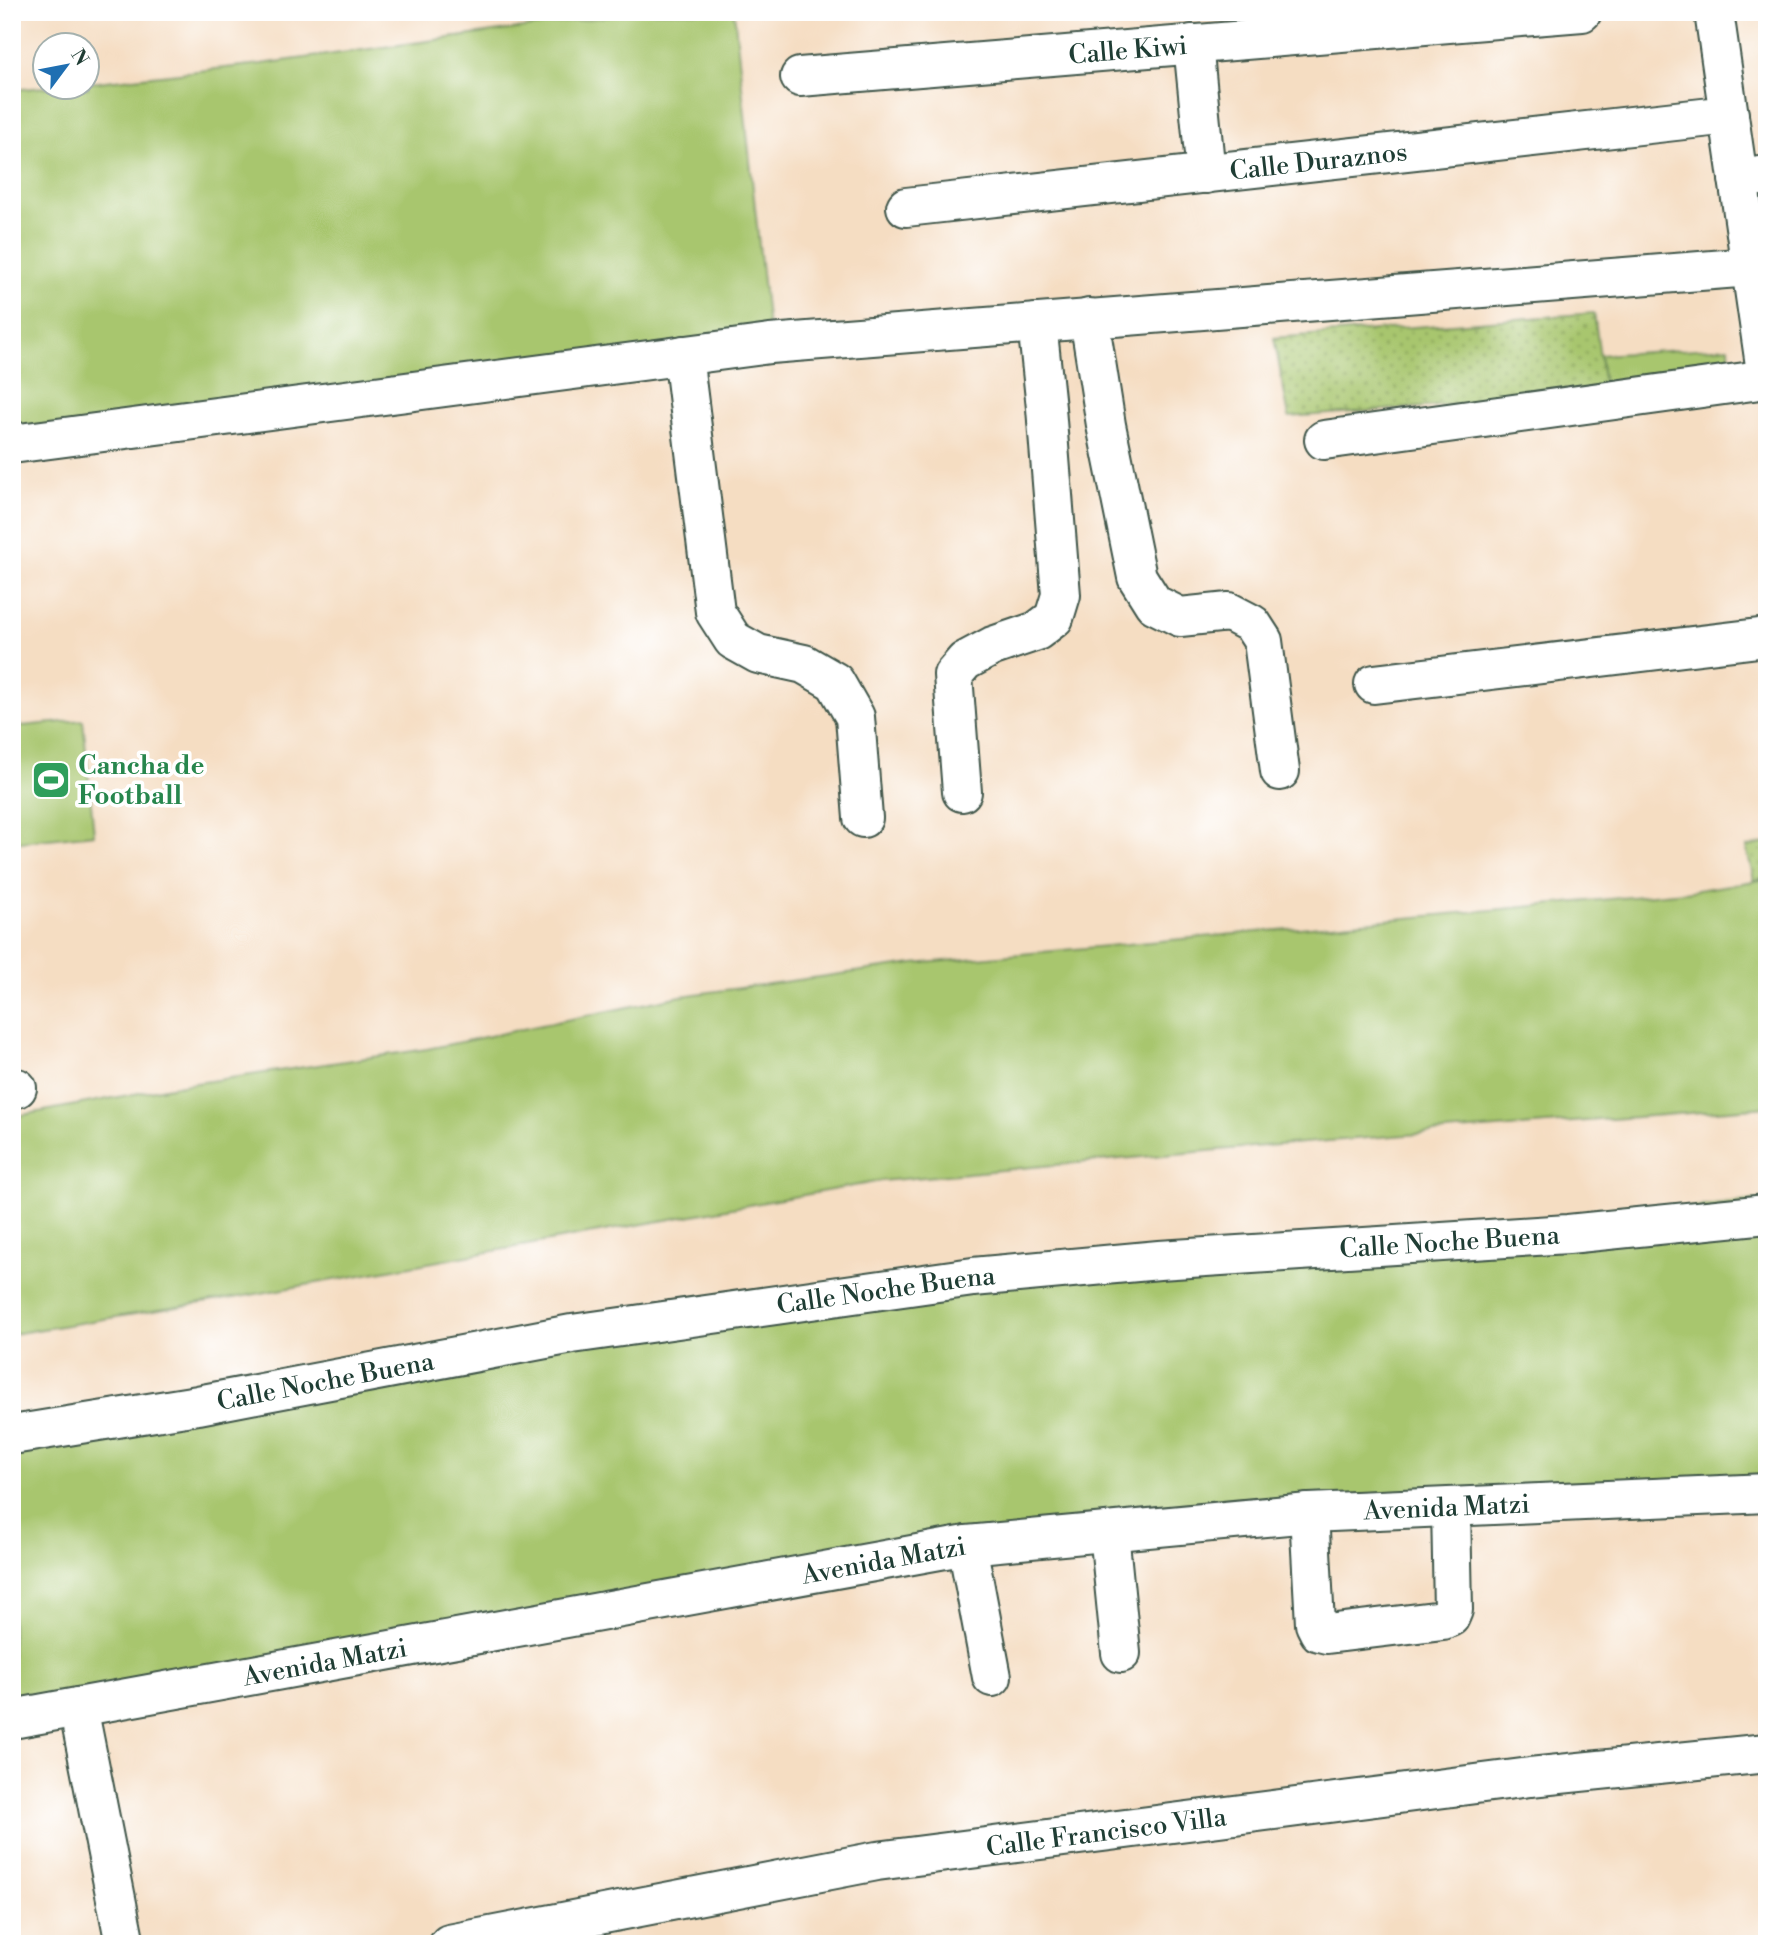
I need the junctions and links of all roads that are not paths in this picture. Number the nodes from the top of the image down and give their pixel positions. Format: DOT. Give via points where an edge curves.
graph roads {
  1 [pos="1582,12"];
  2 [pos="1714,12"];
  3 [pos="1193,44"];
  4 [pos="800,77"];
  5 [pos="1729,115"];
  6 [pos="1206,174"];
  7 [pos="1753,177"];
  8 [pos="906,207"];
  9 [pos="1751,267"];
  10 [pos="1089,318"];
  11 [pos="1037,323"];
  12 [pos="683,355"];
  13 [pos="1767,379"];
  14 [pos="1324,440"];
  15 [pos="12,444"];
  16 [pos="1767,637"];
  17 [pos="1374,684"];
  18 [pos="1280,771"];
  19 [pos="962,792"];
  20 [pos="863,818"];
  21 [pos="1767,1214"];
  22 [pos="12,1435"];
  23 [pos="1766,1500"];
  24 [pos="1451,1507"];
  25 [pos="1309,1513"];
  26 [pos="1109,1532"];
  27 [pos="967,1545"];
  28 [pos="1121,1653"];
  29 [pos="992,1677"];
  30 [pos="78,1707"];
  31 [pos="12,1719"];
  32 [pos="1767,1753"];
  33 [pos="125,1944"];
  34 [pos="449,1944"];
  1 -- 3 [label="street, Calle Kiwi"];
  2 -- 5 [label="street"];
  3 -- 4 [label="street, Calle Kiwi"];
  3 -- 6 [label="street"];
  5 -- 6 [label="street, Calle Duraznos"];
  5 -- 7 [label="street"];
  6 -- 8 [label="street, Calle Duraznos"];
  7 -- 9 [label="street"];
  9 -- 10 [label="street"];
  9 -- 13 [label="street"];
  10 -- 11 [label="street"];
  10 -- 18 [label="street" via="1137,577 1154,604 1180,617 1229,612 1252,624 1263,641"];
  11 -- 12 [label="street"];
  11 -- 19 [label="street" via="1061,595 1054,618 1037,631 993,646 965,661 953,676"];
  12 -- 15 [label="street"];
  12 -- 20 [label="street" via="715,612 733,640 758,654 804,664 835,682 855,717"];
  13 -- 14 [label="street"];
  16 -- 17 [label="street"];
  21 -- 22 [label="street, Calle Noche Buena" via="1568,1234 1159,1260 974,1277 572,1334"];
  23 -- 24 [label="street, Avenida Matzi"];
  24 -- 25 [label="street, Avenida Matzi"];
  24 -- 25 [label="street" via="1450,1616 1327,1634 1315,1625"];
  25 -- 26 [label="street, Avenida Matzi"];
  26 -- 27 [label="street, Avenida Matzi"];
  26 -- 28 [label="street"];
  27 -- 29 [label="street"];
  27 -- 30 [label="street, Avenida Matzi"];
  30 -- 31 [label="street, Avenida Matzi"];
  30 -- 33 [label="street"];
  32 -- 34 [label="street, Calle Francisco Villa" via="1530,1777 877,1861"];
}
